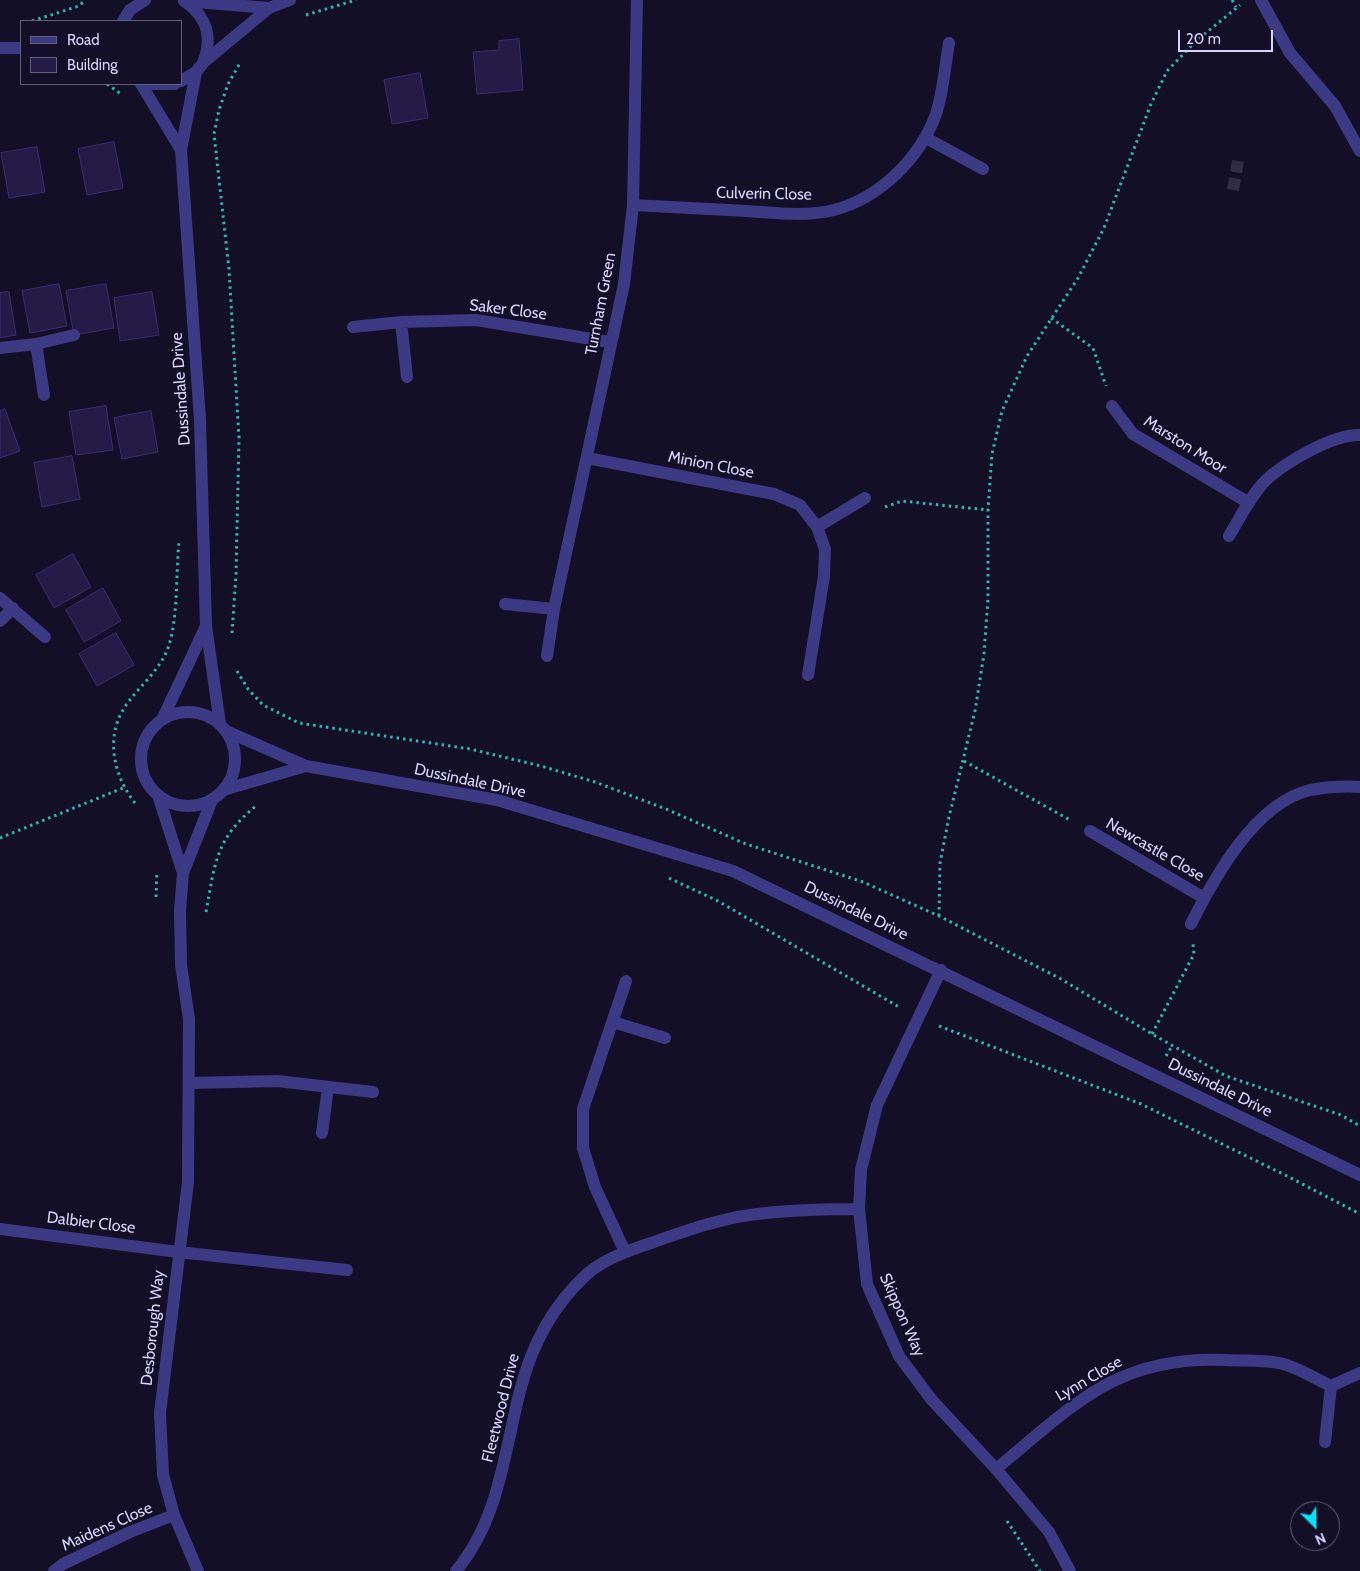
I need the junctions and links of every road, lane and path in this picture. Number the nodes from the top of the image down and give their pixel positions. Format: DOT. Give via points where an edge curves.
graph roads {
  1 [pos="85,0"];
  2 [pos="146,0"];
  3 [pos="290,0"];
  4 [pos="356,0"];
  5 [pos="637,0"];
  6 [pos="1232,0"];
  7 [pos="1261,0"];
  8 [pos="183,1"];
  9 [pos="269,8"];
  10 [pos="128,11"];
  11 [pos="302,16"];
  12 [pos="35,20"];
  13 [pos="949,43"];
  14 [pos="0,48"];
  15 [pos="20,48"];
  16 [pos="241,62"];
  17 [pos="199,67"];
  18 [pos="182,80"];
  19 [pos="108,85"];
  20 [pos="142,85"];
  21 [pos="125,97"];
  22 [pos="926,138"];
  23 [pos="181,150"];
  24 [pos="1360,150"];
  25 [pos="983,169"];
  26 [pos="633,205"];
  27 [pos="1051,318"];
  28 [pos="401,322"];
  29 [pos="353,327"];
  30 [pos="74,336"];
  31 [pos="610,342"];
  32 [pos="36,344"];
  33 [pos="0,348"];
  34 [pos="407,376"];
  35 [pos="44,395"];
  36 [pos="1112,406"];
  37 [pos="1360,435"];
  38 [pos="587,458"];
  39 [pos="865,498"];
  40 [pos="1249,503"];
  41 [pos="988,510"];
  42 [pos="817,527"];
  43 [pos="179,534"];
  44 [pos="1229,536"];
  45 [pos="0,598"];
  46 [pos="505,604"];
  47 [pos="13,608"];
  48 [pos="554,609"];
  49 [pos="0,621"];
  50 [pos="206,626"];
  51 [pos="45,637"];
  52 [pos="232,638"];
  53 [pos="547,656"];
  54 [pos="236,667"];
  55 [pos="808,675"];
  56 [pos="162,720"];
  57 [pos="223,728"];
  58 [pos="964,761"];
  59 [pos="306,766"];
  60 [pos="1360,787"];
  61 [pos="123,788"];
  62 [pos="223,790"];
  63 [pos="158,795"];
  64 [pos="212,800"];
  65 [pos="136,804"];
  66 [pos="257,804"];
  67 [pos="1090,831"];
  68 [pos="0,838"];
  69 [pos="157,866"];
  70 [pos="183,873"];
  71 [pos="668,877"];
  72 [pos="1204,898"];
  73 [pos="180,911"];
  74 [pos="206,912"];
  75 [pos="939,916"];
  76 [pos="1191,924"];
  77 [pos="941,970"];
  78 [pos="626,981"];
  79 [pos="920,1018"];
  80 [pos="613,1022"];
  81 [pos="1152,1034"];
  82 [pos="665,1038"];
  83 [pos="190,1083"];
  84 [pos="328,1087"];
  85 [pos="373,1092"];
  86 [pos="1360,1126"];
  87 [pos="322,1133"];
  88 [pos="1360,1175"];
  89 [pos="859,1209"];
  90 [pos="1360,1214"];
  91 [pos="0,1229"];
  92 [pos="178,1252"];
  93 [pos="625,1252"];
  94 [pos="347,1270"];
  95 [pos="1360,1373"];
  96 [pos="1331,1386"];
  97 [pos="1325,1442"];
  98 [pos="996,1469"];
  99 [pos="174,1515"];
  100 [pos="54,1571"];
  101 [pos="198,1571"];
  102 [pos="456,1571"];
  103 [pos="1070,1571"];
  1 -- 12 [label="path" via="72,9"];
  2 -- 10 [label="street"];
  3 -- 9 [label="street, Dussindale Drive"];
  4 -- 11 [label="path"];
  5 -- 26 [label="street, Turnham Green"];
  6 -- 27 [label="path" via="1236,7 1167,70 1104,228 1078,278"];
  7 -- 24 [label="street" via="1290,52 1335,106"];
  8 -- 9 [label="street, Dussindale Drive"];
  8 -- 17 [label="street, Dussindale Drive" via="195,8 207,28 207,52"];
  9 -- 17 [label="street, Dussindale Drive"];
  13 -- 22 [label="street, Culverin Close" via="936,113"];
  14 -- 15 [label="street"];
  16 -- 52 [label="path" via="228,84 214,134 229,269 240,438"];
  17 -- 18 [label="street, Dussindale Drive"];
  17 -- 23 [label="street, Dussindale Drive"];
  19 -- 21 [label="path"];
  20 -- 23 [label="street, Dussindale Drive"];
  22 -- 25 [label="street"];
  22 -- 26 [label="street, Culverin Close" via="914,157 892,178 864,198 836,210 805,214"];
  23 -- 50 [label="street, Dussindale Drive" via="200,420"];
  26 -- 31 [label="street, Turnham Green" via="624,284"];
  27 -- 36 [label="path" via="1092,348"];
  27 -- 41 [label="path" via="1027,356 1002,411 992,454"];
  28 -- 29 [label="street, Saker Close"];
  28 -- 31 [label="street, Saker Close" via="476,320"];
  28 -- 34 [label="street"];
  30 -- 32 [label="street"];
  31 -- 38 [label="street, Turnham Green"];
  32 -- 33 [label="street"];
  32 -- 35 [label="street"];
  36 -- 40 [label="street, Marston Moor" via="1133,434"];
  37 -- 40 [label="street" via="1329,442 1298,458 1266,481"];
  38 -- 42 [label="street, Minion Close" via="774,494 800,505"];
  38 -- 48 [label="street, Turnham Green"];
  39 -- 41 [label="path" via="874,511 902,501"];
  39 -- 42 [label="street"];
  40 -- 44 [label="street"];
  41 -- 58 [label="path" via="984,654"];
  42 -- 55 [label="street, Minion Close" via="825,549 824,576"];
  43 -- 61 [label="path" via="169,645 156,669 122,711 114,735 115,763"];
  45 -- 47 [label="street"];
  46 -- 48 [label="street"];
  47 -- 49 [label="street"];
  47 -- 51 [label="street"];
  48 -- 53 [label="street, Turnham Green"];
  50 -- 56 [label="street, Dussindale Drive"];
  50 -- 57 [label="street, Dussindale Drive"];
  54 -- 75 [label="path" via="248,689 263,705 299,723 470,750 541,766 666,809 746,844 864,882"];
  56 -- 57 [label="street, Dussindale Drive" via="181,712 195,712"];
  56 -- 63 [label="street, Dussindale Drive" via="146,737 141,758 146,780"];
  57 -- 59 [label="street, Dussindale Drive"];
  57 -- 62 [label="street, Dussindale Drive" via="235,754 231,779"];
  58 -- 67 [label="path"];
  58 -- 75 [label="path" via="940,863"];
  59 -- 62 [label="street, Dussindale Drive"];
  59 -- 77 [label="street, Dussindale Drive" via="497,800 733,871"];
  60 -- 72 [label="street, Newcastle Close" via="1309,791 1284,803 1257,823 1234,850"];
  61 -- 65 [label="path"];
  61 -- 68 [label="path"];
  62 -- 64 [label="street, Dussindale Drive"];
  63 -- 64 [label="street" via="184,806"];
  63 -- 70 [label="street, Desborough Way"];
  64 -- 70 [label="street, Desborough Way"];
  66 -- 74 [label="path" via="226,835 215,860"];
  67 -- 72 [label="street, Newcastle Close"];
  69 -- 73 [label="path" via="156,910"];
  70 -- 73 [label="street, Desborough Way"];
  71 -- 79 [label="path" via="718,901"];
  72 -- 76 [label="street, Newcastle Close"];
  73 -- 83 [label="street, Desborough Way"];
  75 -- 81 [label="path" via="1061,979"];
  76 -- 81 [label="path" via="1194,954"];
  77 -- 79 [label="street, Skippon Way"];
  77 -- 88 [label="street, Dussindale Drive"];
  78 -- 80 [label="street"];
  79 -- 89 [label="street, Skippon Way" via="878,1105 861,1170"];
  79 -- 90 [label="path" via="1141,1104"];
  80 -- 82 [label="street"];
  80 -- 93 [label="street" via="583,1109 583,1148 595,1187"];
  81 -- 86 [label="path" via="1226,1076 1340,1115"];
  83 -- 84 [label="street" via="277,1081"];
  83 -- 92 [label="street, Desborough Way" via="188,1182"];
  84 -- 85 [label="street"];
  84 -- 87 [label="street"];
  89 -- 93 [label="street, Fleetwood Drive" via="755,1214 688,1230"];
  89 -- 98 [label="street, Skippon Way" via="867,1284 899,1356 931,1399"];
  91 -- 92 [label="street, Dalbier Close"];
  92 -- 94 [label="street, Dalbier Close"];
  92 -- 99 [label="street, Desborough Way" via="160,1412 163,1475"];
  93 -- 102 [label="street, Fleetwood Drive" via="588,1273 557,1308 532,1349 495,1499 477,1538"];
  95 -- 96 [label="street"];
  96 -- 97 [label="street"];
  96 -- 98 [label="street, Lynn Close" via="1280,1363 1196,1358 1152,1365 1120,1377 1085,1397 1045,1426"];
  98 -- 103 [label="street, Skippon Way" via="1049,1532"];
  99 -- 100 [label="street, Maidens Close" via="121,1536"];
  99 -- 101 [label="street, Desborough Way"];
}
